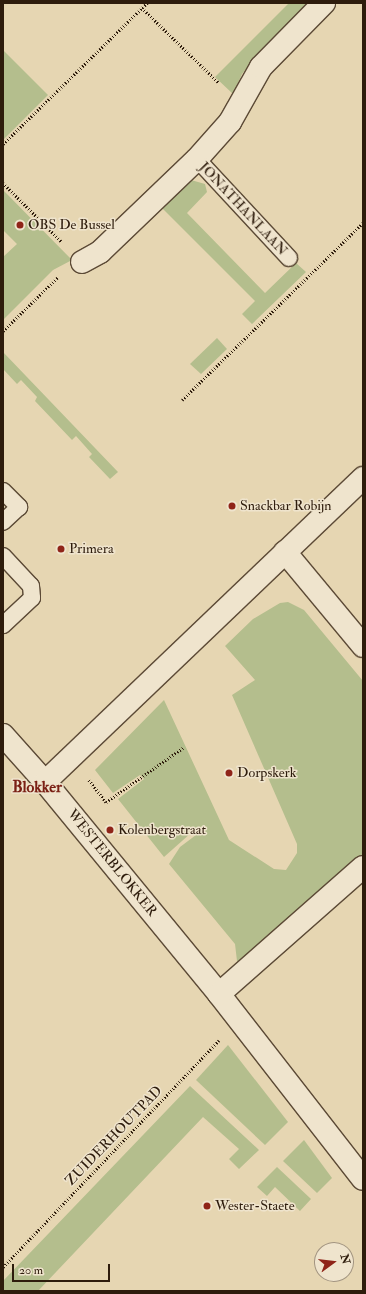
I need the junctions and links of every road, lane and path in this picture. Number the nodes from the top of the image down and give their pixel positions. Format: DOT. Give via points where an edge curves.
graph roads {
  1 [pos="147,3"];
  2 [pos="324,3"];
  3 [pos="142,8"];
  4 [pos="240,103"];
  5 [pos="3,144"];
  6 [pos="197,159"];
  7 [pos="3,183"];
  8 [pos="363,223"];
  9 [pos="290,258"];
  10 [pos="82,262"];
  11 [pos="3,331"];
  12 [pos="182,400"];
  13 [pos="363,478"];
  14 [pos="3,491"];
  15 [pos="3,522"];
  16 [pos="285,552"];
  17 [pos="3,556"];
  18 [pos="3,625"];
  19 [pos="363,646"];
  20 [pos="3,735"];
  21 [pos="184,747"];
  22 [pos="88,778"];
  23 [pos="45,782"];
  24 [pos="363,867"];
  25 [pos="219,994"];
  26 [pos="240,1019"];
  27 [pos="363,1179"];
  28 [pos="3,1267"];
  1 -- 3 [label="path"];
  2 -- 4 [label="street, JONATHANLAAN" via="261,67"];
  3 -- 4 [label="path"];
  3 -- 5 [label="path"];
  4 -- 6 [label="street, JONATHANLAAN" via="230,122"];
  6 -- 9 [label="lane, JONATHANLAAN"];
  6 -- 10 [label="street, JONATHANLAAN" via="100,252"];
  7 -- 10 [label="path"];
  8 -- 12 [label="path"];
  10 -- 11 [label="path" via="52,281"];
  13 -- 16 [label="street"];
  14 -- 15 [label="lane" via="19,507"];
  16 -- 19 [label="street"];
  16 -- 23 [label="street"];
  17 -- 18 [label="lane" via="31,586 32,598"];
  20 -- 23 [label="street, WESTERBLOKKER"];
  21 -- 22 [label="path" via="106,802"];
  23 -- 25 [label="street, WESTERBLOKKER"];
  24 -- 25 [label="street"];
  25 -- 26 [label="street, WESTERBLOKKER"];
  26 -- 27 [label="street, WESTERBLOKKER"];
  26 -- 28 [label="path, ZUIDERHOUTPAD"];
}
